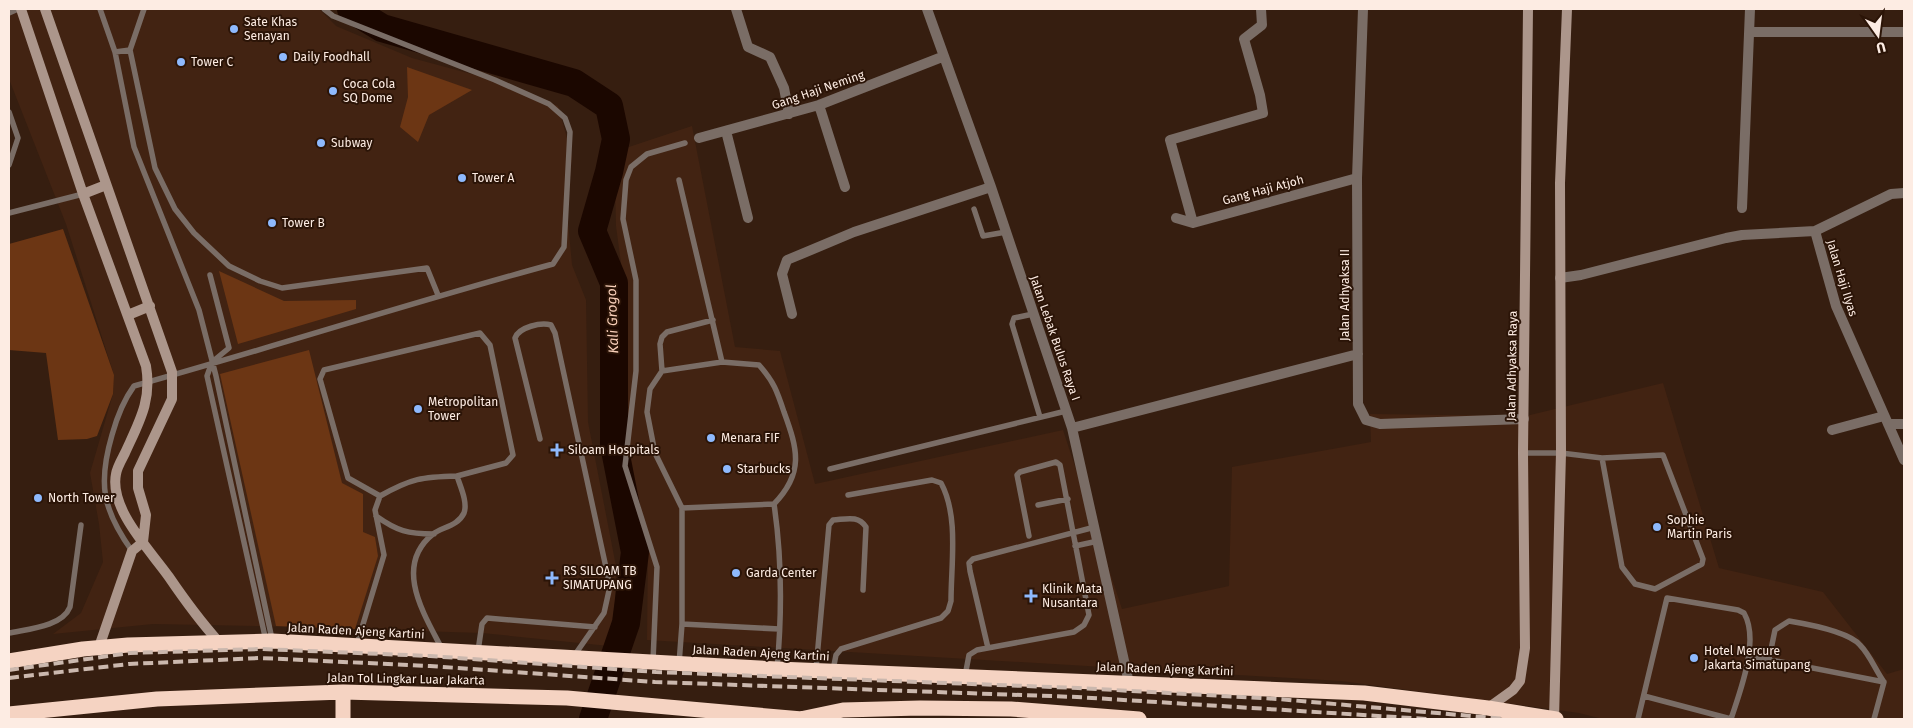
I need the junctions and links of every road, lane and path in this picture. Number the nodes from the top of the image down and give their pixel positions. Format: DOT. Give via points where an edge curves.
graph roads {
  1 [pos="19,9"];
  2 [pos="45,9"];
  3 [pos="100,9"];
  4 [pos="144,9"];
  5 [pos="324,9"];
  6 [pos="736,9"];
  7 [pos="927,9"];
  8 [pos="1261,9"];
  9 [pos="1363,9"];
  10 [pos="1528,9"];
  11 [pos="1567,9"];
  12 [pos="1750,9"];
  13 [pos="9,13"];
  14 [pos="1750,32"];
  15 [pos="1904,32"];
  16 [pos="130,50"];
  17 [pos="115,52"];
  18 [pos="942,58"];
  19 [pos="819,105"];
  20 [pos="9,112"];
  21 [pos="789,114"];
  22 [pos="726,131"];
  23 [pos="699,138"];
  24 [pos="685,142"];
  25 [pos="9,165"];
  26 [pos="1358,178"];
  27 [pos="679,180"];
  28 [pos="106,185"];
  29 [pos="845,187"];
  30 [pos="991,187"];
  31 [pos="1904,193"];
  32 [pos="83,194"];
  33 [pos="1742,208"];
  34 [pos="974,209"];
  35 [pos="9,213"];
  36 [pos="748,218"];
  37 [pos="1176,218"];
  38 [pos="1193,223"];
  39 [pos="1815,231"];
  40 [pos="1006,232"];
  41 [pos="210,275"];
  42 [pos="1560,278"];
  43 [pos="438,295"];
  44 [pos="150,306"];
  45 [pos="128,314"];
  46 [pos="792,314"];
  47 [pos="1033,314"];
  48 [pos="713,320"];
  49 [pos="1358,354"];
  50 [pos="212,362"];
  51 [pos="722,362"];
  52 [pos="662,371"];
  53 [pos="1066,411"];
  54 [pos="1040,417"];
  55 [pos="1524,418"];
  56 [pos="1886,420"];
  57 [pos="1904,424"];
  58 [pos="1072,428"];
  59 [pos="1832,430"];
  60 [pos="540,439"];
  61 [pos="1523,453"];
  62 [pos="1561,453"];
  63 [pos="1602,458"];
  64 [pos="1904,460"];
  65 [pos="830,468"];
  66 [pos="457,476"];
  67 [pos="848,495"];
  68 [pos="380,496"];
  69 [pos="1068,499"];
  70 [pos="774,504"];
  71 [pos="1038,505"];
  72 [pos="682,508"];
  73 [pos="376,516"];
  74 [pos="81,525"];
  75 [pos="1095,526"];
  76 [pos="1075,532"];
  77 [pos="434,534"];
  78 [pos="1029,536"];
  79 [pos="1098,540"];
  80 [pos="143,542"];
  81 [pos="1075,546"];
  82 [pos="132,551"];
  83 [pos="863,590"];
  84 [pos="682,624"];
  85 [pos="594,627"];
  86 [pos="779,629"];
  87 [pos="9,633"];
  88 [pos="218,641"];
  89 [pos="269,641"];
  90 [pos="357,644"];
  91 [pos="99,647"];
  92 [pos="988,648"];
  93 [pos="442,651"];
  94 [pos="478,653"];
  95 [pos="572,658"];
  96 [pos="1769,659"];
  97 [pos="9,661"];
  98 [pos="1749,661"];
  99 [pos="649,662"];
  100 [pos="680,664"];
  101 [pos="777,669"];
  102 [pos="816,670"];
  103 [pos="833,671"];
  104 [pos="965,676"];
  105 [pos="1884,682"];
  106 [pos="1129,683"];
  107 [pos="343,692"];
  108 [pos="1644,696"];
  109 [pos="1488,708"];
  110 [pos="9,714"];
  111 [pos="1516,715"];
  112 [pos="343,719"];
  113 [pos="801,719"];
  114 [pos="1139,719"];
  115 [pos="1555,719"];
  116 [pos="1638,719"];
  117 [pos="1731,719"];
  118 [pos="1874,719"];
  1 -- 13 [label="lane"];
  1 -- 32 [label="street"];
  2 -- 28 [label="street"];
  3 -- 17 [label="lane"];
  4 -- 16 [label="lane"];
  5 -- 43 [label="lane" via="333,16 549,104 565,118 570,132 564,247 554,264"];
  6 -- 21 [label="street" via="748,48 770,58 784,88"];
  7 -- 18 [label="street, Jalan Lebak Bulus Raya I"];
  8 -- 38 [label="street" via="1262,25 1244,39 1263,113 1170,140"];
  9 -- 26 [label="street, Jalan Adhyaksa II"];
  10 -- 55 [label="street, Jalan Adhyaksa Raya"];
  11 -- 42 [label="street"];
  12 -- 14 [label="street"];
  14 -- 15 [label="street"];
  14 -- 33 [label="street"];
  16 -- 17 [label="lane"];
  16 -- 43 [label="lane" via="155,168 175,209 229,266 282,288 427,268"];
  17 -- 50 [label="lane" via="134,147 199,310"];
  18 -- 19 [label="street, Gang Haji Neming"];
  18 -- 30 [label="street, Jalan Lebak Bulus Raya I"];
  19 -- 21 [label="street, Gang Haji Neming"];
  19 -- 29 [label="street"];
  20 -- 25 [label="lane" via="18,138"];
  21 -- 22 [label="street, Gang Haji Neming"];
  22 -- 23 [label="street, Gang Haji Neming"];
  22 -- 36 [label="street"];
  24 -- 99 [label="lane" via="646,154 631,167 626,180 623,220 636,280 636,371 625,466 657,567"];
  26 -- 38 [label="street, Gang Haji Atjoh"];
  26 -- 49 [label="street, Jalan Adhyaksa II"];
  27 -- 48 [label="lane"];
  28 -- 32 [label="street"];
  28 -- 44 [label="street"];
  30 -- 40 [label="street, Jalan Lebak Bulus Raya I"];
  30 -- 46 [label="street" via="854,232 787,260 782,274"];
  31 -- 39 [label="street" via="1891,194"];
  32 -- 35 [label="lane"];
  32 -- 45 [label="street"];
  34 -- 40 [label="lane" via="983,236"];
  37 -- 38 [label="street"];
  39 -- 42 [label="street, Jalan Haji Ilyas" via="1742,235"];
  39 -- 56 [label="street, Jalan Haji Ilyas" via="1836,306"];
  40 -- 47 [label="street, Jalan Lebak Bulus Raya I"];
  41 -- 50 [label="lane" via="229,348"];
  42 -- 62 [label="street"];
  43 -- 50 [label="lane" via="304,338"];
  44 -- 45 [label="street"];
  44 -- 80 [label="street" via="172,372 172,399 138,471 138,488 146,515"];
  45 -- 80 [label="street" via="149,382 146,406 116,473 115,486 130,523"];
  47 -- 53 [label="street, Jalan Lebak Bulus Raya I"];
  47 -- 54 [label="lane" via="1014,318 1012,324"];
  48 -- 51 [label="lane"];
  48 -- 52 [label="lane" via="667,332 662,337"];
  49 -- 55 [label="street, Jalan Adhyaksa II" via="1358,404 1366,420 1380,424"];
  49 -- 58 [label="street"];
  50 -- 82 [label="lane" via="134,386 117,418 103,471 104,494 113,521"];
  50 -- 89 [label="lane" via="207,376"];
  51 -- 52 [label="lane"];
  51 -- 70 [label="lane" via="759,365 772,380 786,416 796,444 794,472 787,491"];
  52 -- 72 [label="lane" via="650,389 647,412 655,453"];
  53 -- 54 [label="lane"];
  53 -- 58 [label="street, Jalan Lebak Bulus Raya I"];
  54 -- 65 [label="lane"];
  55 -- 61 [label="street, Jalan Adhyaksa Raya"];
  56 -- 57 [label="street"];
  56 -- 59 [label="street"];
  56 -- 64 [label="street, Jalan Haji Ilyas"];
  58 -- 75 [label="street, Jalan Lebak Bulus Raya I"];
  60 -- 85 [label="lane" via="515,338 519,331 543,323 551,325 555,333 606,561 610,586 604,613"];
  61 -- 62 [label="lane"];
  61 -- 109 [label="street, Jalan Adhyaksa Raya" via="1523,668 1520,681 1513,690"];
  62 -- 63 [label="lane"];
  62 -- 115 [label="street"];
  63 -- 63 [label="lane" via="1663,456 1703,559 1702,564 1655,589 1635,584 1622,567"];
  66 -- 68 [label="lane" via="421,477"];
  66 -- 68 [label="lane" via="506,463 513,455 490,345 480,333 324,370 320,379 348,478"];
  66 -- 77 [label="lane" via="465,506 463,514 456,523"];
  67 -- 103 [label="lane" via="932,480 941,483 952,518 951,601 941,618 841,649 836,655"];
  68 -- 73 [label="lane" via="376,503"];
  69 -- 71 [label="lane"];
  69 -- 76 [label="lane"];
  69 -- 78 [label="lane" via="1060,464 1056,462 1020,472 1017,475"];
  70 -- 72 [label="lane"];
  70 -- 86 [label="lane" via="780,548"];
  72 -- 84 [label="lane"];
  73 -- 77 [label="lane" via="393,528 411,534"];
  73 -- 90 [label="lane" via="384,555"];
  74 -- 87 [label="lane" via="67,614 47,624"];
  75 -- 76 [label="lane"];
  75 -- 79 [label="street, Jalan Lebak Bulus Raya I"];
  76 -- 81 [label="lane"];
  76 -- 92 [label="lane" via="973,559 969,563"];
  77 -- 93 [label="lane" via="421,546 413,571 415,595"];
  79 -- 81 [label="lane"];
  79 -- 106 [label="street, Jalan Lebak Bulus Raya I"];
  80 -- 82 [label="street"];
  80 -- 88 [label="street" via="186,603"];
  81 -- 92 [label="lane" via="1089,615 1084,625 1074,632"];
  82 -- 91 [label="street"];
  83 -- 102 [label="lane" via="866,527 861,520 854,518 833,520"];
  84 -- 86 [label="lane"];
  84 -- 100 [label="lane"];
  85 -- 94 [label="lane" via="488,618 482,624"];
  85 -- 95 [label="lane"];
  86 -- 101 [label="lane"];
  88 -- 89 [label="highway, Jalan Raden Ajeng Kartini"];
  88 -- 91 [label="highway, Jalan Raden Ajeng Kartini"];
  89 -- 90 [label="highway, Jalan Raden Ajeng Kartini"];
  90 -- 93 [label="highway, Jalan Raden Ajeng Kartini"];
  91 -- 97 [label="highway, Jalan Raden Ajeng Kartini"];
  92 -- 104 [label="lane" via="969,655"];
  93 -- 94 [label="highway, Jalan Raden Ajeng Kartini"];
  94 -- 95 [label="highway, Jalan Raden Ajeng Kartini"];
  95 -- 99 [label="highway, Jalan Raden Ajeng Kartini"];
  96 -- 98 [label="lane" via="1756,657"];
  96 -- 105 [label="lane"];
  96 -- 105 [label="lane" via="1775,630 1789,621 1807,624 1860,644"];
  98 -- 108 [label="lane" via="1749,620 1744,613 1667,598"];
  98 -- 117 [label="lane"];
  99 -- 100 [label="highway, Jalan Raden Ajeng Kartini"];
  100 -- 101 [label="highway, Jalan Raden Ajeng Kartini"];
  101 -- 102 [label="highway, Jalan Raden Ajeng Kartini"];
  102 -- 103 [label="highway, Jalan Raden Ajeng Kartini"];
  103 -- 104 [label="highway, Jalan Raden Ajeng Kartini"];
  104 -- 106 [label="highway, Jalan Raden Ajeng Kartini"];
  105 -- 118 [label="lane"];
  106 -- 109 [label="highway, Jalan Raden Ajeng Kartini" via="1364,693"];
  107 -- 110 [label="highway, Jalan Tol Lingkar Luar Jakarta" via="165,699"];
  107 -- 112 [label="highway"];
  107 -- 113 [label="highway, Jalan Tol Lingkar Luar Jakarta" via="567,698"];
  108 -- 116 [label="lane"];
  108 -- 117 [label="lane"];
  109 -- 111 [label="highway, Jalan Raden Ajeng Kartini"];
  111 -- 115 [label="highway, Jalan Raden Ajeng Kartini"];
  113 -- 114 [label="highway, Jalan Tol Lingkar Luar Jakarta" via="843,710 930,708 1011,709"];
}
